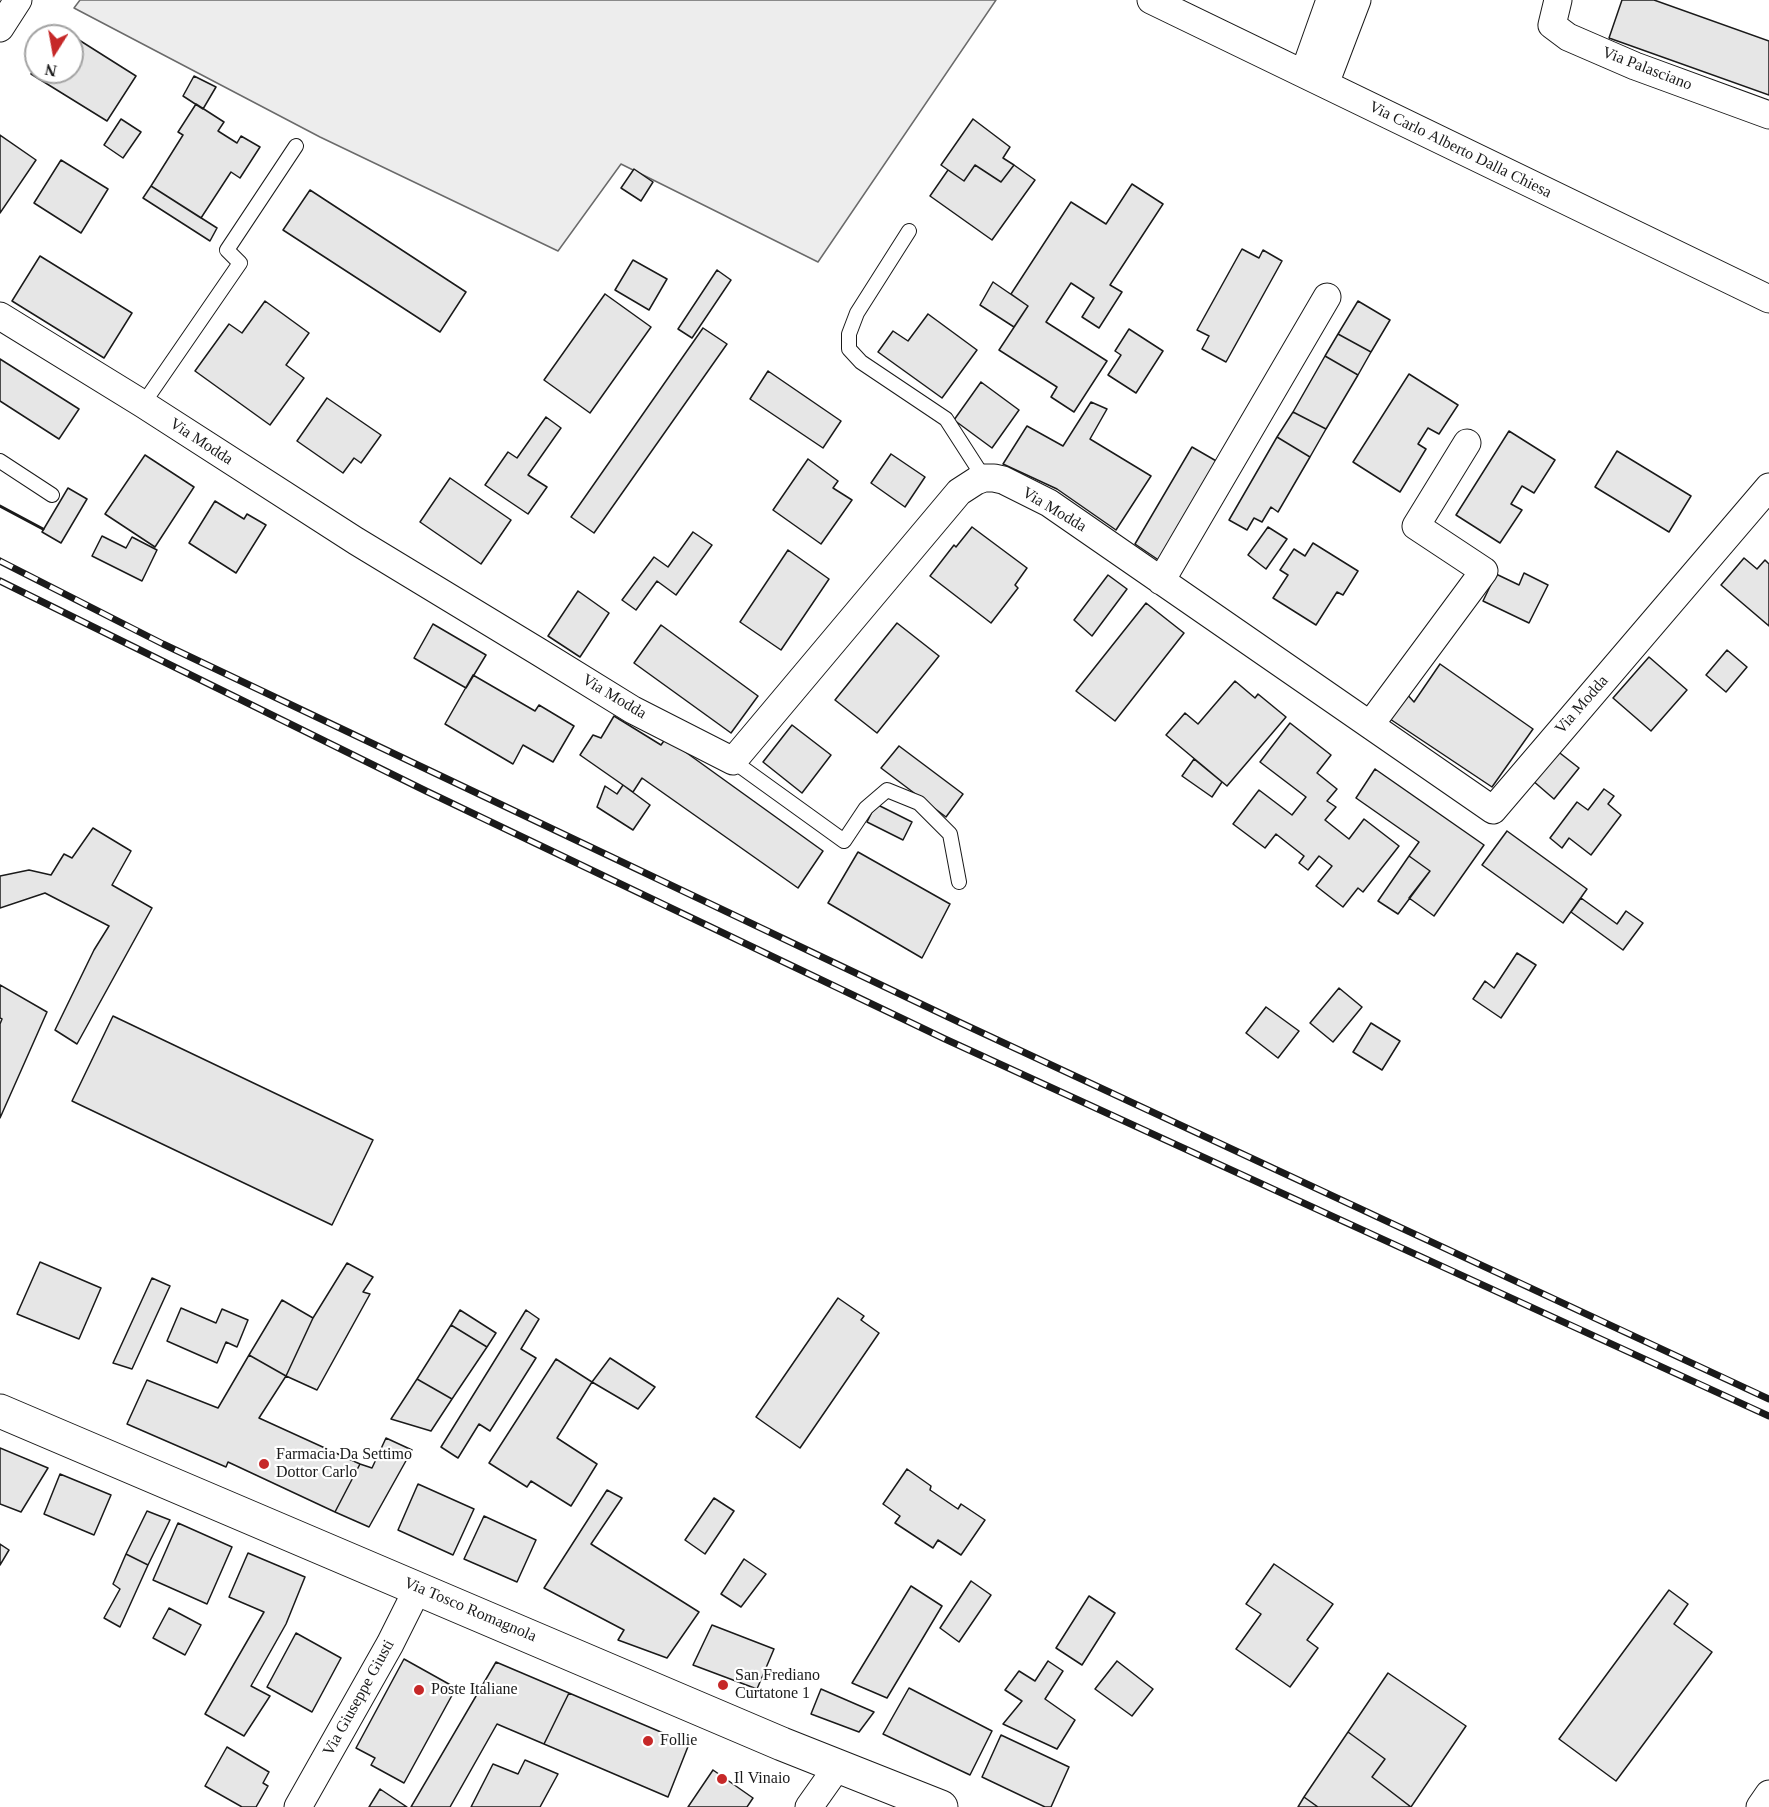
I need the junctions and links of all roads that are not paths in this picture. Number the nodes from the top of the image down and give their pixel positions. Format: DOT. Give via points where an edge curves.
graph roads {
  1 [pos="18,0"];
  2 [pos="1150,0"];
  3 [pos="1329,0"];
  4 [pos="1357,0"];
  5 [pos="1558,0"];
  6 [pos="0,28"];
  7 [pos="1315,79"];
  8 [pos="1769,115"];
  9 [pos="296,146"];
  10 [pos="909,231"];
  11 [pos="1327,297"];
  12 [pos="1769,299"];
  13 [pos="0,315"];
  14 [pos="143,404"];
  15 [pos="1467,443"];
  16 [pos="0,461"];
  17 [pos="984,478"];
  18 [pos="1769,487"];
  19 [pos="52,495"];
  20 [pos="1161,581"];
  21 [pos="1370,725"];
  22 [pos="733,761"];
  23 [pos="959,882"];
  24 [pos="0,1411"];
  25 [pos="418,1588"];
  26 [pos="838,1766"];
  27 [pos="1769,1794"];
  28 [pos="298,1807"];
  29 [pos="809,1807"];
  30 [pos="940,1807"];
  31 [pos="1760,1807"];
  1 -- 6 [label="street"];
  2 -- 7 [label="street, Via Carlo Alberto Dalla Chiesa"];
  3 -- 7 [label="street"];
  4 -- 7 [label="street"];
  5 -- 8 [label="street, Via Palasciano" via="1552,24 1568,37"];
  7 -- 12 [label="street, Via Carlo Alberto Dalla Chiesa"];
  9 -- 14 [label="lane" via="227,250 240,262"];
  10 -- 17 [label="lane" via="857,313 849,333 849,349 861,362 946,419"];
  11 -- 20 [label="street"];
  13 -- 14 [label="street, Via Modda"];
  14 -- 22 [label="street, Via Modda" via="356,542 633,711"];
  15 -- 21 [label="street" via="1416,526 1484,571"];
  16 -- 19 [label="lane"];
  17 -- 20 [label="street, Via Modda" via="1003,480 1049,503"];
  17 -- 22 [label="street" via="959,492"];
  18 -- 21 [label="street, Via Modda" via="1493,810"];
  20 -- 21 [label="street, Via Modda"];
  22 -- 23 [label="lane" via="844,841 866,808 887,790 919,803 950,834"];
  24 -- 25 [label="main road, Via Tosco Romagnola"];
  25 -- 26 [label="main road, Via Tosco Romagnola"];
  25 -- 28 [label="street, Via Giuseppe Giusti"];
  26 -- 29 [label="street"];
  26 -- 30 [label="main road, Via Tosco Romagnola"];
  27 -- 31 [label="street"];
}
